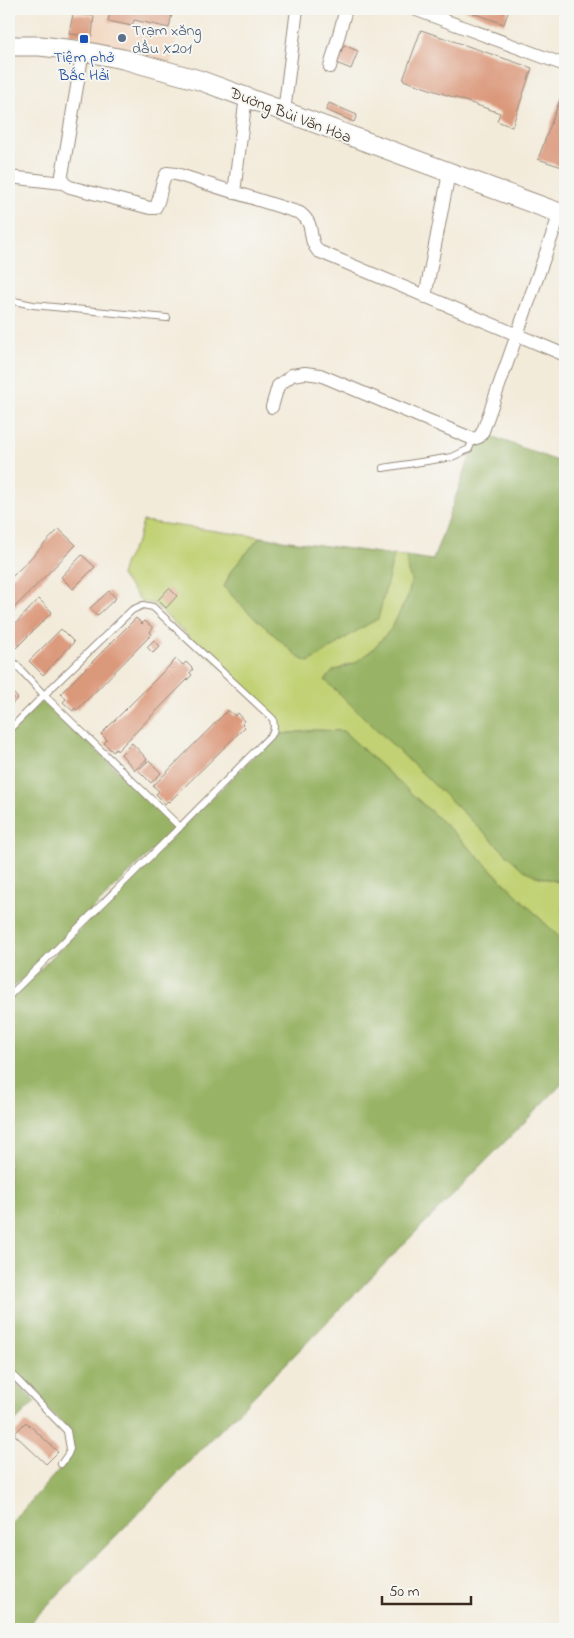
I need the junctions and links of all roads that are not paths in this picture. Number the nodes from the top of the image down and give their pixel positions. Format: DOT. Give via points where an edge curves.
graph roads {
  1 [pos="297,9"];
  2 [pos="346,9"];
  3 [pos="414,9"];
  4 [pos="9,46"];
  5 [pos="83,51"];
  6 [pos="565,65"];
  7 [pos="330,67"];
  8 [pos="246,96"];
  9 [pos="284,112"];
  10 [pos="448,173"];
  11 [pos="9,177"];
  12 [pos="63,183"];
  13 [pos="234,193"];
  14 [pos="563,214"];
  15 [pos="425,297"];
  16 [pos="9,300"];
  17 [pos="167,318"];
  18 [pos="516,336"];
  19 [pos="565,355"];
  20 [pos="272,406"];
  21 [pos="473,439"];
  22 [pos="383,468"];
  23 [pos="9,657"];
  24 [pos="44,695"];
  25 [pos="9,730"];
  26 [pos="180,827"];
  27 [pos="9,996"];
  28 [pos="9,1371"];
  29 [pos="61,1464"];
  1 -- 9 [label="street"];
  2 -- 7 [label="street"];
  3 -- 6 [label="street"];
  4 -- 5 [label="main road, Đường Bùi Văn Hòa"];
  5 -- 8 [label="main road, Đường Bùi Văn Hòa" via="169,71"];
  5 -- 12 [label="street"];
  8 -- 9 [label="main road, Đường Bùi Văn Hòa"];
  8 -- 13 [label="street"];
  9 -- 10 [label="main road, Đường Bùi Văn Hòa"];
  10 -- 14 [label="main road, Đường Bùi Văn Hòa"];
  10 -- 15 [label="street"];
  11 -- 12 [label="street"];
  12 -- 13 [label="street" via="150,208 159,203 163,178 167,173"];
  13 -- 15 [label="street" via="300,213 311,226 312,239 318,251"];
  14 -- 18 [label="street"];
  15 -- 18 [label="street"];
  16 -- 17 [label="lane"];
  18 -- 19 [label="street"];
  18 -- 21 [label="street" via="483,432"];
  20 -- 21 [label="street" via="278,386 292,375 320,375"];
  21 -- 22 [label="lane" via="469,449 452,457"];
  23 -- 24 [label="lane"];
  24 -- 25 [label="lane"];
  24 -- 26 [label="lane"];
  24 -- 26 [label="lane" via="132,610 143,605 153,607 273,719 273,733"];
  26 -- 27 [label="lane"];
  28 -- 29 [label="lane" via="66,1431 70,1449"];
}
